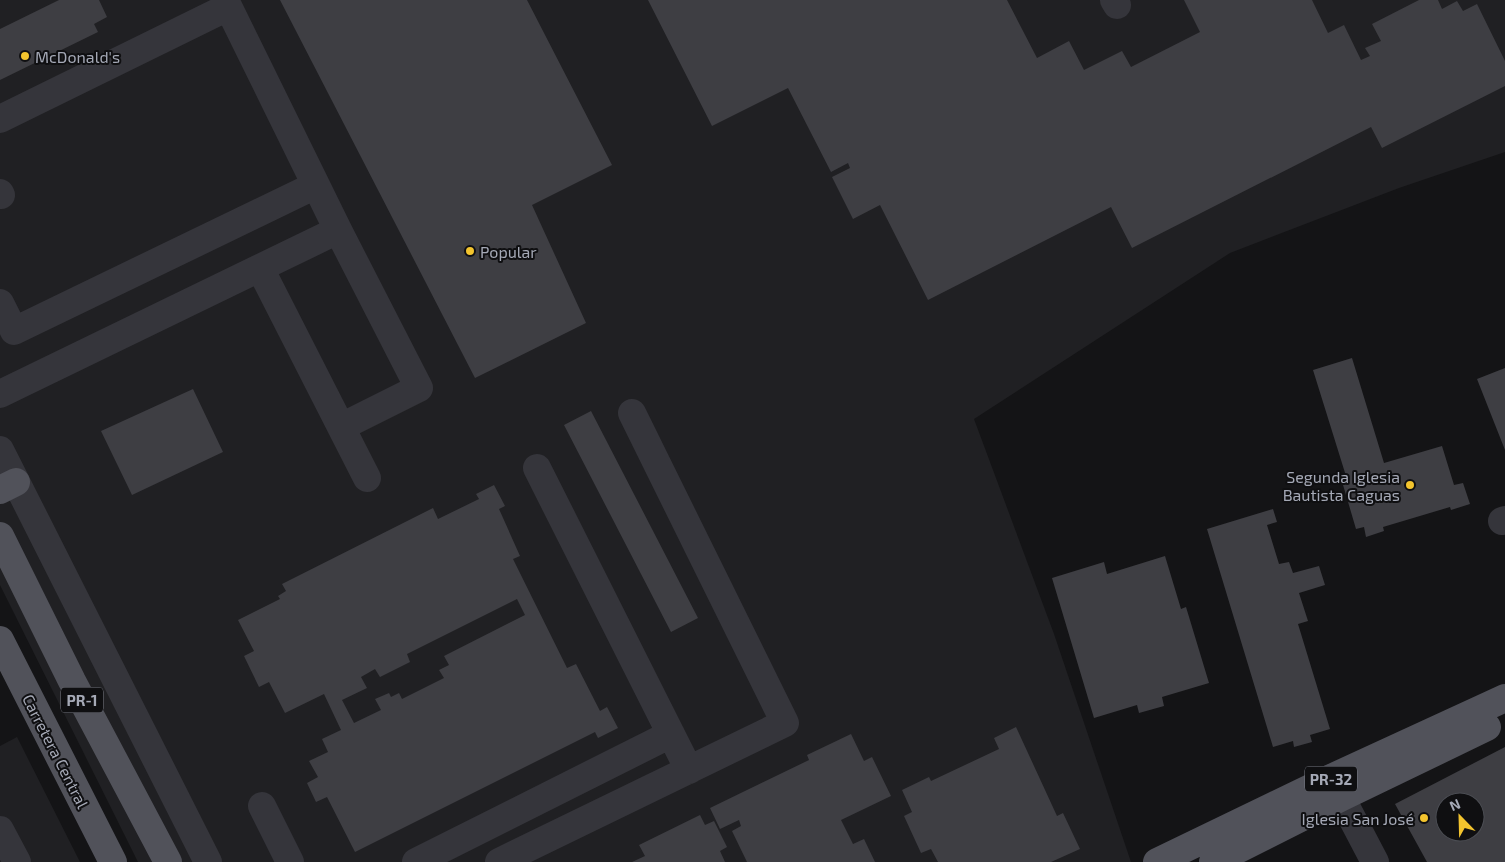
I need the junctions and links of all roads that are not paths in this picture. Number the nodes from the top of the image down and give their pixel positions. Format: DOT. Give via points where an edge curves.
graph roads {
  1 [pos="226,4"];
  2 [pos="0,119"];
  3 [pos="316,185"];
  4 [pos="338,230"];
  5 [pos="260,268"];
  6 [pos="0,303"];
  7 [pos="0,394"];
  8 [pos="632,413"];
  9 [pos="341,427"];
  10 [pos="0,450"];
  11 [pos="537,468"];
  12 [pos="367,478"];
  13 [pos="8,486"];
  14 [pos="0,536"];
  15 [pos="0,640"];
  16 [pos="1505,698"];
  17 [pos="1505,719"];
  18 [pos="671,734"];
  19 [pos="689,770"];
  20 [pos="1337,788"];
  21 [pos="262,806"];
  22 [pos="0,830"];
  23 [pos="17,862"];
  24 [pos="113,862"];
  25 [pos="168,862"];
  26 [pos="208,862"];
  27 [pos="290,862"];
  28 [pos="416,862"];
  29 [pos="499,862"];
  30 [pos="1157,862"];
  31 [pos="1213,862"];
  32 [pos="1375,862"];
  1 -- 2 [label="street"];
  1 -- 3 [label="street"];
  3 -- 4 [label="street"];
  3 -- 6 [label="street" via="14,331"];
  4 -- 5 [label="street"];
  4 -- 9 [label="street" via="420,388"];
  5 -- 7 [label="street"];
  5 -- 9 [label="street"];
  8 -- 19 [label="street" via="785,723"];
  9 -- 12 [label="street"];
  10 -- 13 [label="street"];
  11 -- 18 [label="street"];
  13 -- 26 [label="street"];
  14 -- 25 [label="main road, PR-1"];
  15 -- 24 [label="main road, Carretera Central / PR-1"];
  16 -- 20 [label="main road, PR-32"];
  17 -- 20 [label="main road, PR-32"];
  18 -- 19 [label="street"];
  18 -- 28 [label="street"];
  19 -- 29 [label="street"];
  20 -- 30 [label="main road, PR-32"];
  20 -- 31 [label="main road, PR-32"];
  20 -- 32 [label="street"];
  21 -- 27 [label="street"];
  22 -- 23 [label="street"];
}
